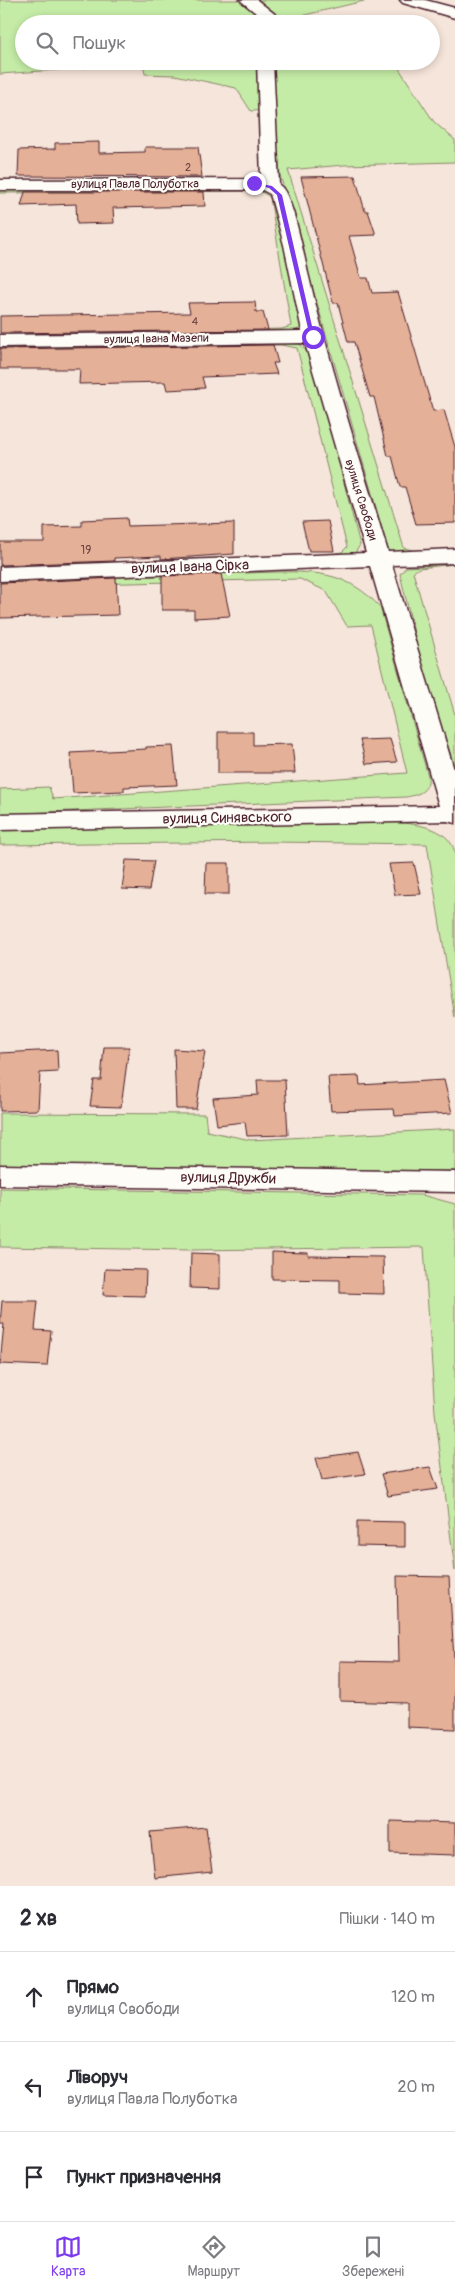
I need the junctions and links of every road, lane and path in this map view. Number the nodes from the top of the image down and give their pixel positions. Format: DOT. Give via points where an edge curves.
graph roads {
  1 [pos="248,0"];
  2 [pos="408,0"];
  3 [pos="455,13"];
  4 [pos="267,15"];
  5 [pos="265,70"];
  6 [pos="0,185"];
  7 [pos="270,187"];
  8 [pos="313,337"];
  9 [pos="0,341"];
  10 [pos="455,556"];
  11 [pos="379,560"];
  12 [pos="0,574"];
  13 [pos="455,814"];
  14 [pos="0,822"];
  15 [pos="0,1175"];
  16 [pos="455,1182"];
  1 -- 4 [label="street"];
  2 -- 3 [label="street"];
  5 -- 7 [label="street"];
  6 -- 7 [label="street, вулиця Павла Полуботка" via="246,183"];
  7 -- 8 [label="street, вулиця Свободи" via="280,195"];
  8 -- 9 [label="street, вулиця Івана Мазепи"];
  8 -- 11 [label="street, вулиця Свободи"];
  10 -- 11 [label="street, вулиця Івана Сірка"];
  11 -- 12 [label="street, вулиця Івана Сірка"];
  11 -- 13 [label="street, вулиця Свободи"];
  13 -- 14 [label="street, вулиця Синявського"];
  15 -- 16 [label="street, вулиця Дружби"];
}
